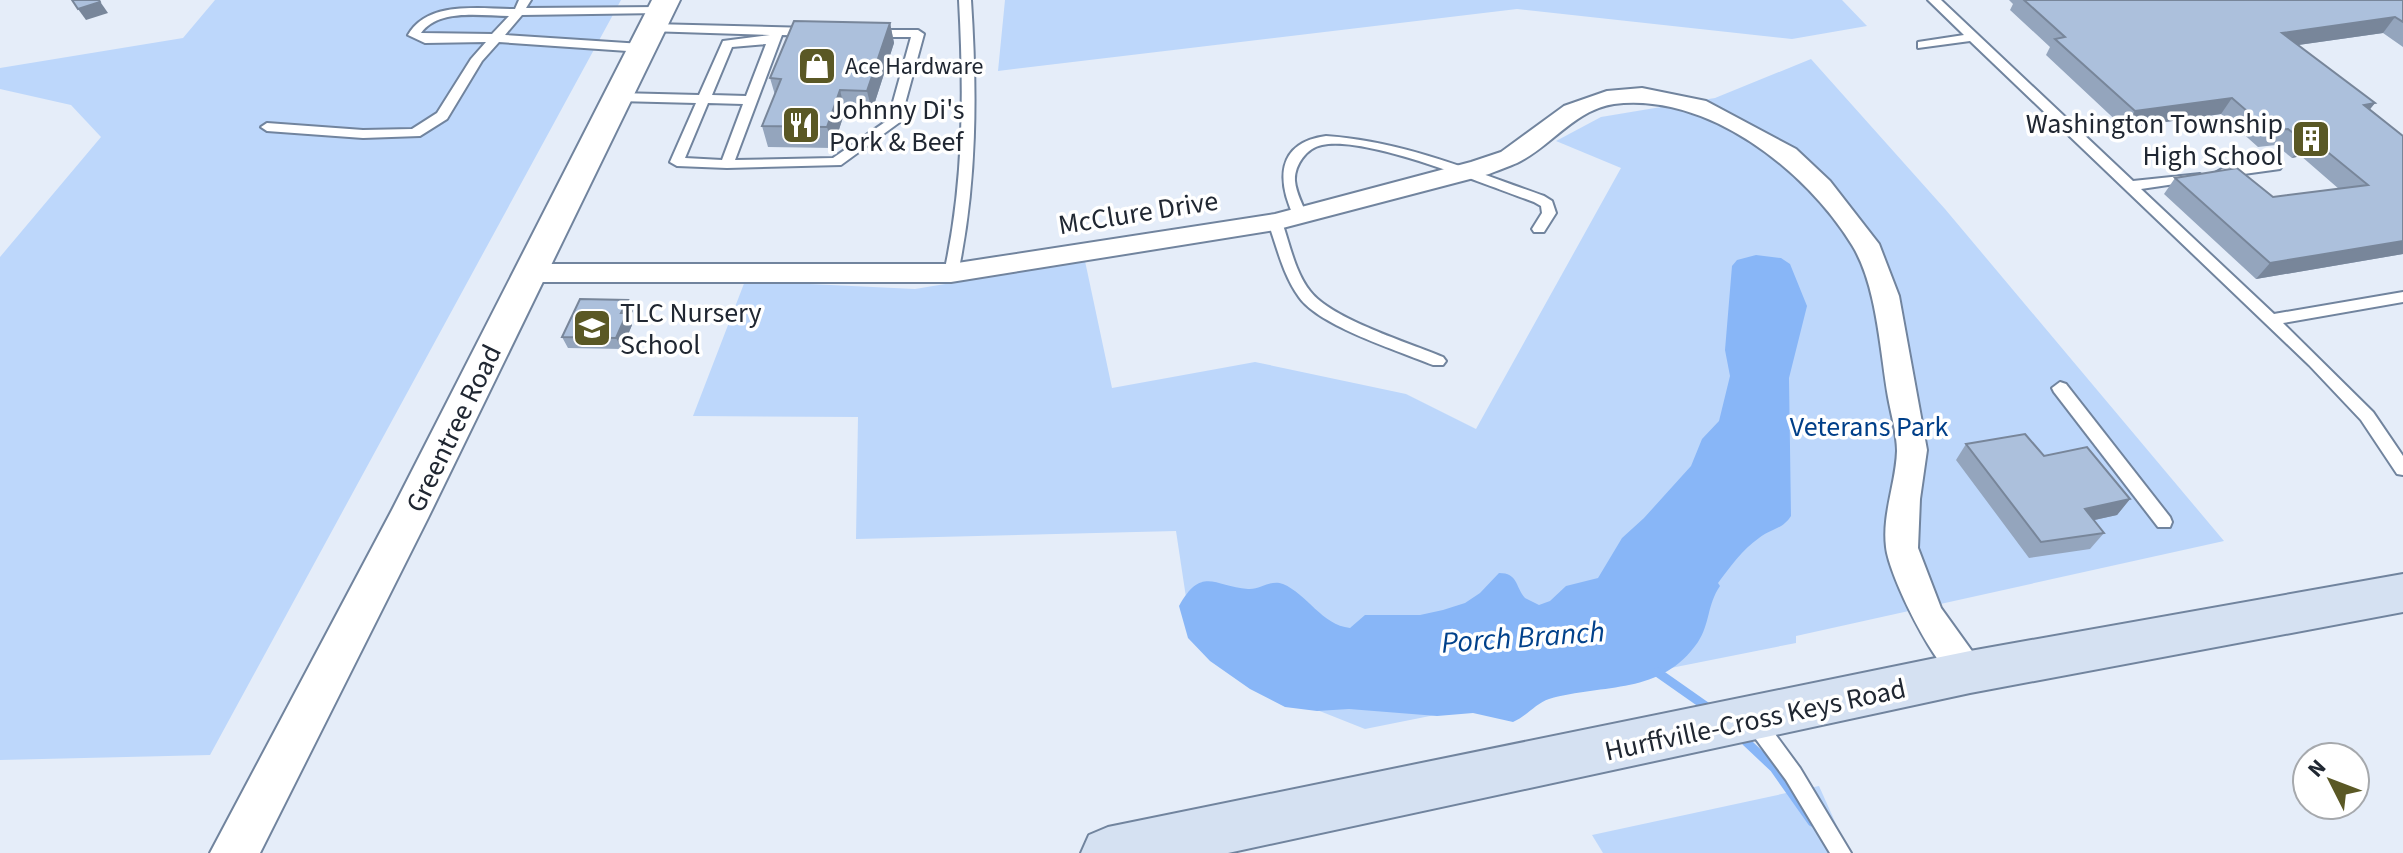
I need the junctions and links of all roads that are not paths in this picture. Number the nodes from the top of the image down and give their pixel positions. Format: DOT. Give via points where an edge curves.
graph roads {
  1 [pos="525,0"];
  2 [pos="965,0"];
  3 [pos="1934,0"];
  4 [pos="518,13"];
  5 [pos="655,22"];
  6 [pos="824,32"];
  7 [pos="855,33"];
  8 [pos="775,36"];
  9 [pos="1973,37"];
  10 [pos="495,38"];
  11 [pos="1922,45"];
  12 [pos="618,97"];
  13 [pos="703,100"];
  14 [pos="751,100"];
  15 [pos="267,127"];
  16 [pos="727,164"];
  17 [pos="2275,166"];
  18 [pos="1465,173"];
  19 [pos="2129,186"];
  20 [pos="1288,219"];
  21 [pos="1539,229"];
  22 [pos="530,273"];
  23 [pos="951,273"];
  24 [pos="2403,297"];
  25 [pos="2271,320"];
  26 [pos="1438,361"];
  27 [pos="2060,388"];
  28 [pos="2403,469"];
  29 [pos="2164,522"];
  30 [pos="2403,593"];
  31 [pos="1970,672"];
  32 [pos="1736,723"];
  33 [pos="234,853"];
  34 [pos="1108,853"];
  35 [pos="1841,853"];
  1 -- 4 [label="lane"];
  2 -- 23 [label="lane" via="970,70 961,235"];
  3 -- 9 [label="lane"];
  4 -- 5 [label="lane"];
  4 -- 10 [label="lane"];
  4 -- 10 [label="lane" via="438,15 414,35"];
  5 -- 8 [label="lane"];
  5 -- 10 [label="lane"];
  5 -- 12 [label="street, Greentree Road"];
  6 -- 8 [label="lane"];
  7 -- 16 [label="lane" via="918,34 894,122 836,162"];
  8 -- 13 [label="lane" via="727,44"];
  8 -- 14 [label="lane"];
  9 -- 11 [label="lane"];
  9 -- 19 [label="lane"];
  10 -- 15 [label="lane" via="442,116 415,133"];
  12 -- 13 [label="lane"];
  12 -- 22 [label="street, Greentree Road"];
  13 -- 14 [label="lane"];
  13 -- 16 [label="lane" via="677,162"];
  14 -- 16 [label="lane"];
  17 -- 19 [label="lane"];
  18 -- 20 [label="street, McClure Drive"];
  18 -- 20 [label="lane" via="1358,144 1323,140 1305,146 1293,161"];
  18 -- 21 [label="lane" via="1547,204 1549,213"];
  18 -- 31 [label="street, McClure Drive" via="1510,157 1572,111 1607,98 1642,95 1698,106 1726,119 1787,154 1821,187 1866,244 1885,296 1912,450 1902,548 1927,615"];
  19 -- 25 [label="lane"];
  20 -- 23 [label="street, McClure Drive"];
  20 -- 26 [label="lane" via="1300,288 1310,301"];
  22 -- 23 [label="street, McClure Drive"];
  22 -- 33 [label="street, Greentree Road"];
  24 -- 25 [label="lane"];
  25 -- 28 [label="lane" via="2367,416"];
  27 -- 29 [label="lane"];
  30 -- 31 [label="main road, Hurffville-Cross Keys Road"];
  31 -- 32 [label="main road, Hurffville-Cross Keys Road"];
  32 -- 34 [label="main road, Hurffville-Cross Keys Road"];
  32 -- 35 [label="lane" via="1771,748 1793,774"];
}
